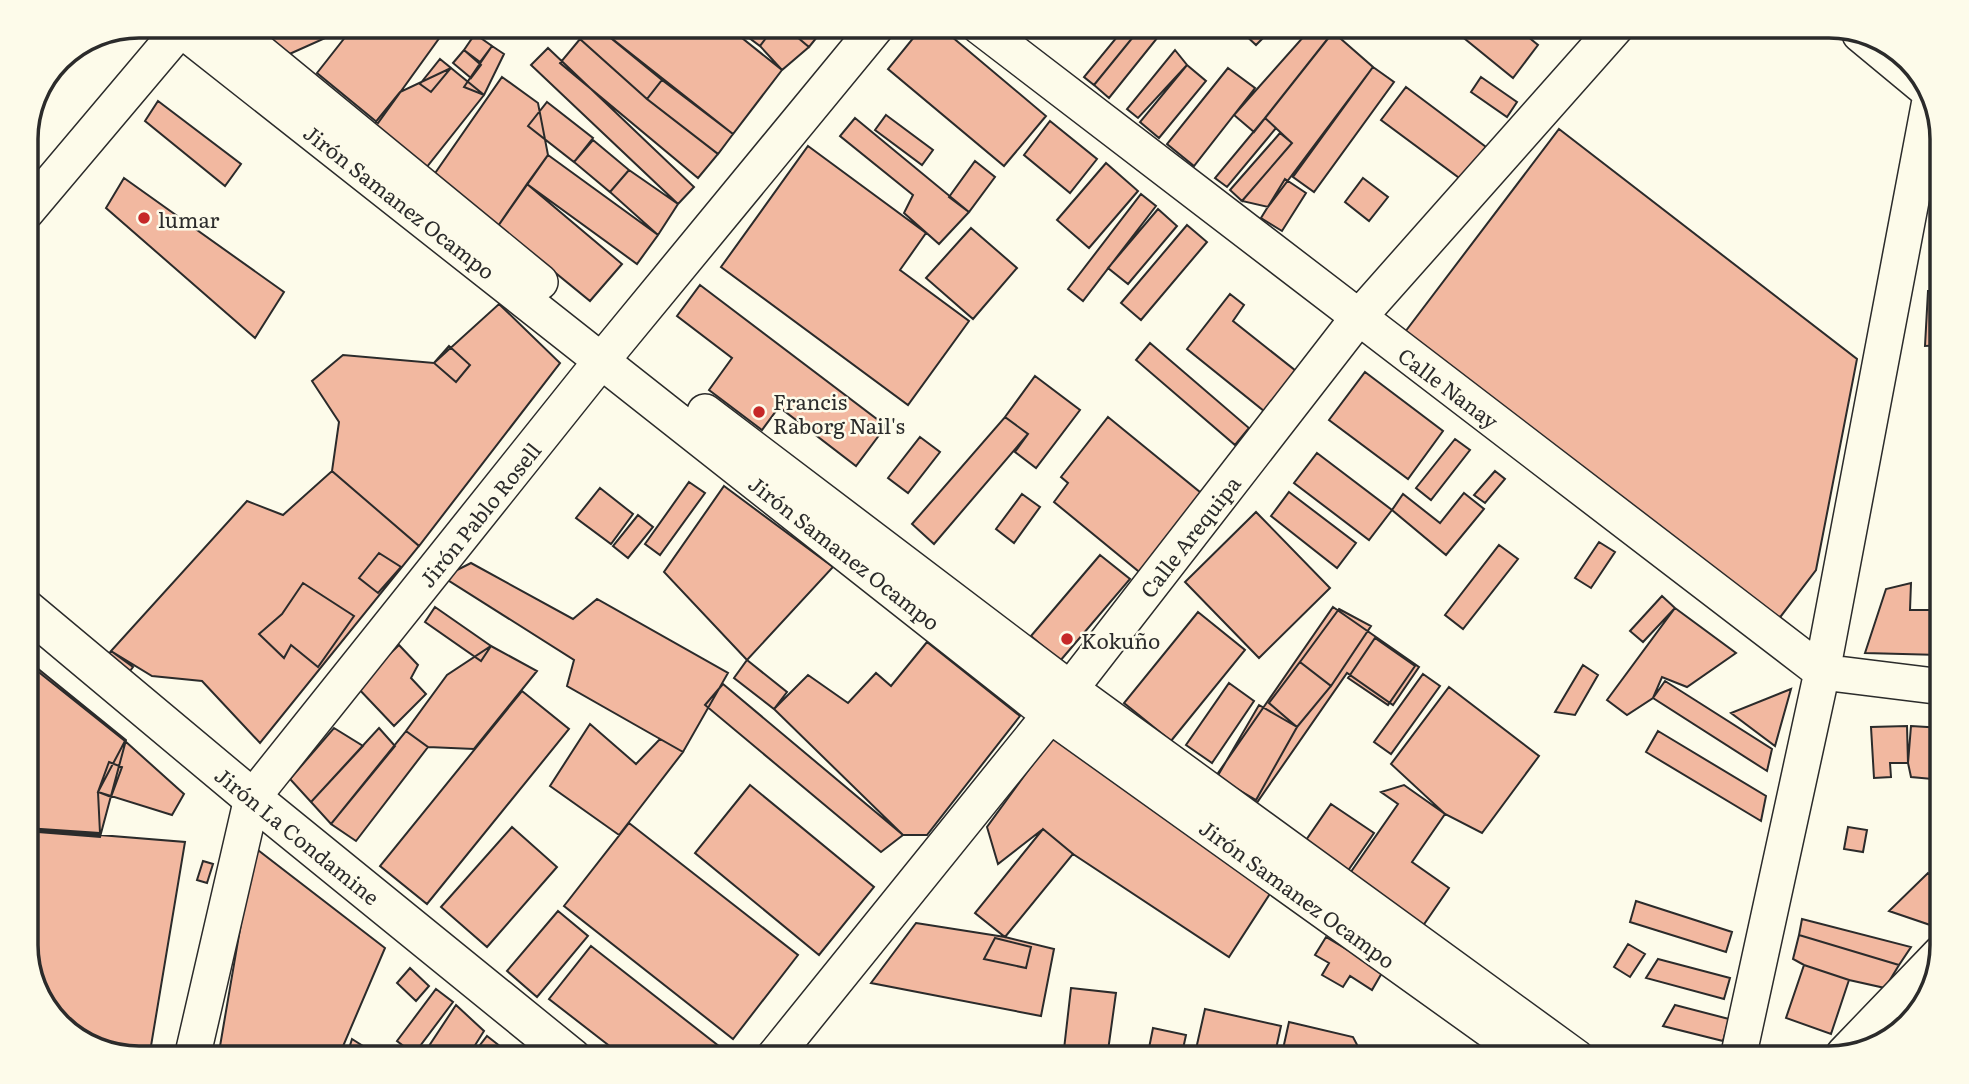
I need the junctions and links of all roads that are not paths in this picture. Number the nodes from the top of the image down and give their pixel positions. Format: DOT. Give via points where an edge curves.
graph roads {
  1 [pos="171,38"];
  2 [pos="195,38"];
  3 [pos="243,38"];
  4 [pos="867,38"];
  5 [pos="995,38"];
  6 [pos="1606,38"];
  7 [pos="1885,55"];
  8 [pos="1903,71"];
  9 [pos="1927,114"];
  10 [pos="39,196"];
  11 [pos="1359,318"];
  12 [pos="609,352"];
  13 [pos="39,621"];
  14 [pos="1822,672"];
  15 [pos="1930,685"];
  16 [pos="1060,702"];
  17 [pos="252,798"];
  18 [pos="1928,966"];
  19 [pos="1855,1042"];
  20 [pos="195,1046"];
  21 [pos="557,1046"];
  22 [pos="783,1046"];
  23 [pos="1513,1046"];
  24 [pos="1560,1046"];
  25 [pos="1741,1046"];
  1 -- 10 [label="street"];
  2 -- 12 [label="street, Jirón Samanez Ocampo"];
  3 -- 12 [label="street, Jirón Samanez Ocampo"];
  4 -- 12 [label="street, Jirón Pablo Rosell"];
  5 -- 11 [label="street, Calle Nanay"];
  6 -- 11 [label="street, Calle Arequipa"];
  7 -- 8 [label="street"];
  9 -- 14 [label="street"];
  11 -- 14 [label="street, Calle Nanay"];
  11 -- 16 [label="street, Calle Arequipa"];
  12 -- 16 [label="street, Jirón Samanez Ocampo"];
  12 -- 17 [label="street, Jirón Pablo Rosell"];
  13 -- 17 [label="main road, Jirón La Condamine"];
  14 -- 15 [label="street"];
  14 -- 25 [label="street"];
  16 -- 22 [label="street, Calle Arequipa"];
  16 -- 23 [label="street, Jirón Samanez Ocampo"];
  16 -- 24 [label="street, Jirón Samanez Ocampo"];
  17 -- 20 [label="street, Jirón Pablo Rosell"];
  17 -- 21 [label="main road, Jirón La Condamine"];
  18 -- 19 [label="street"];
}
